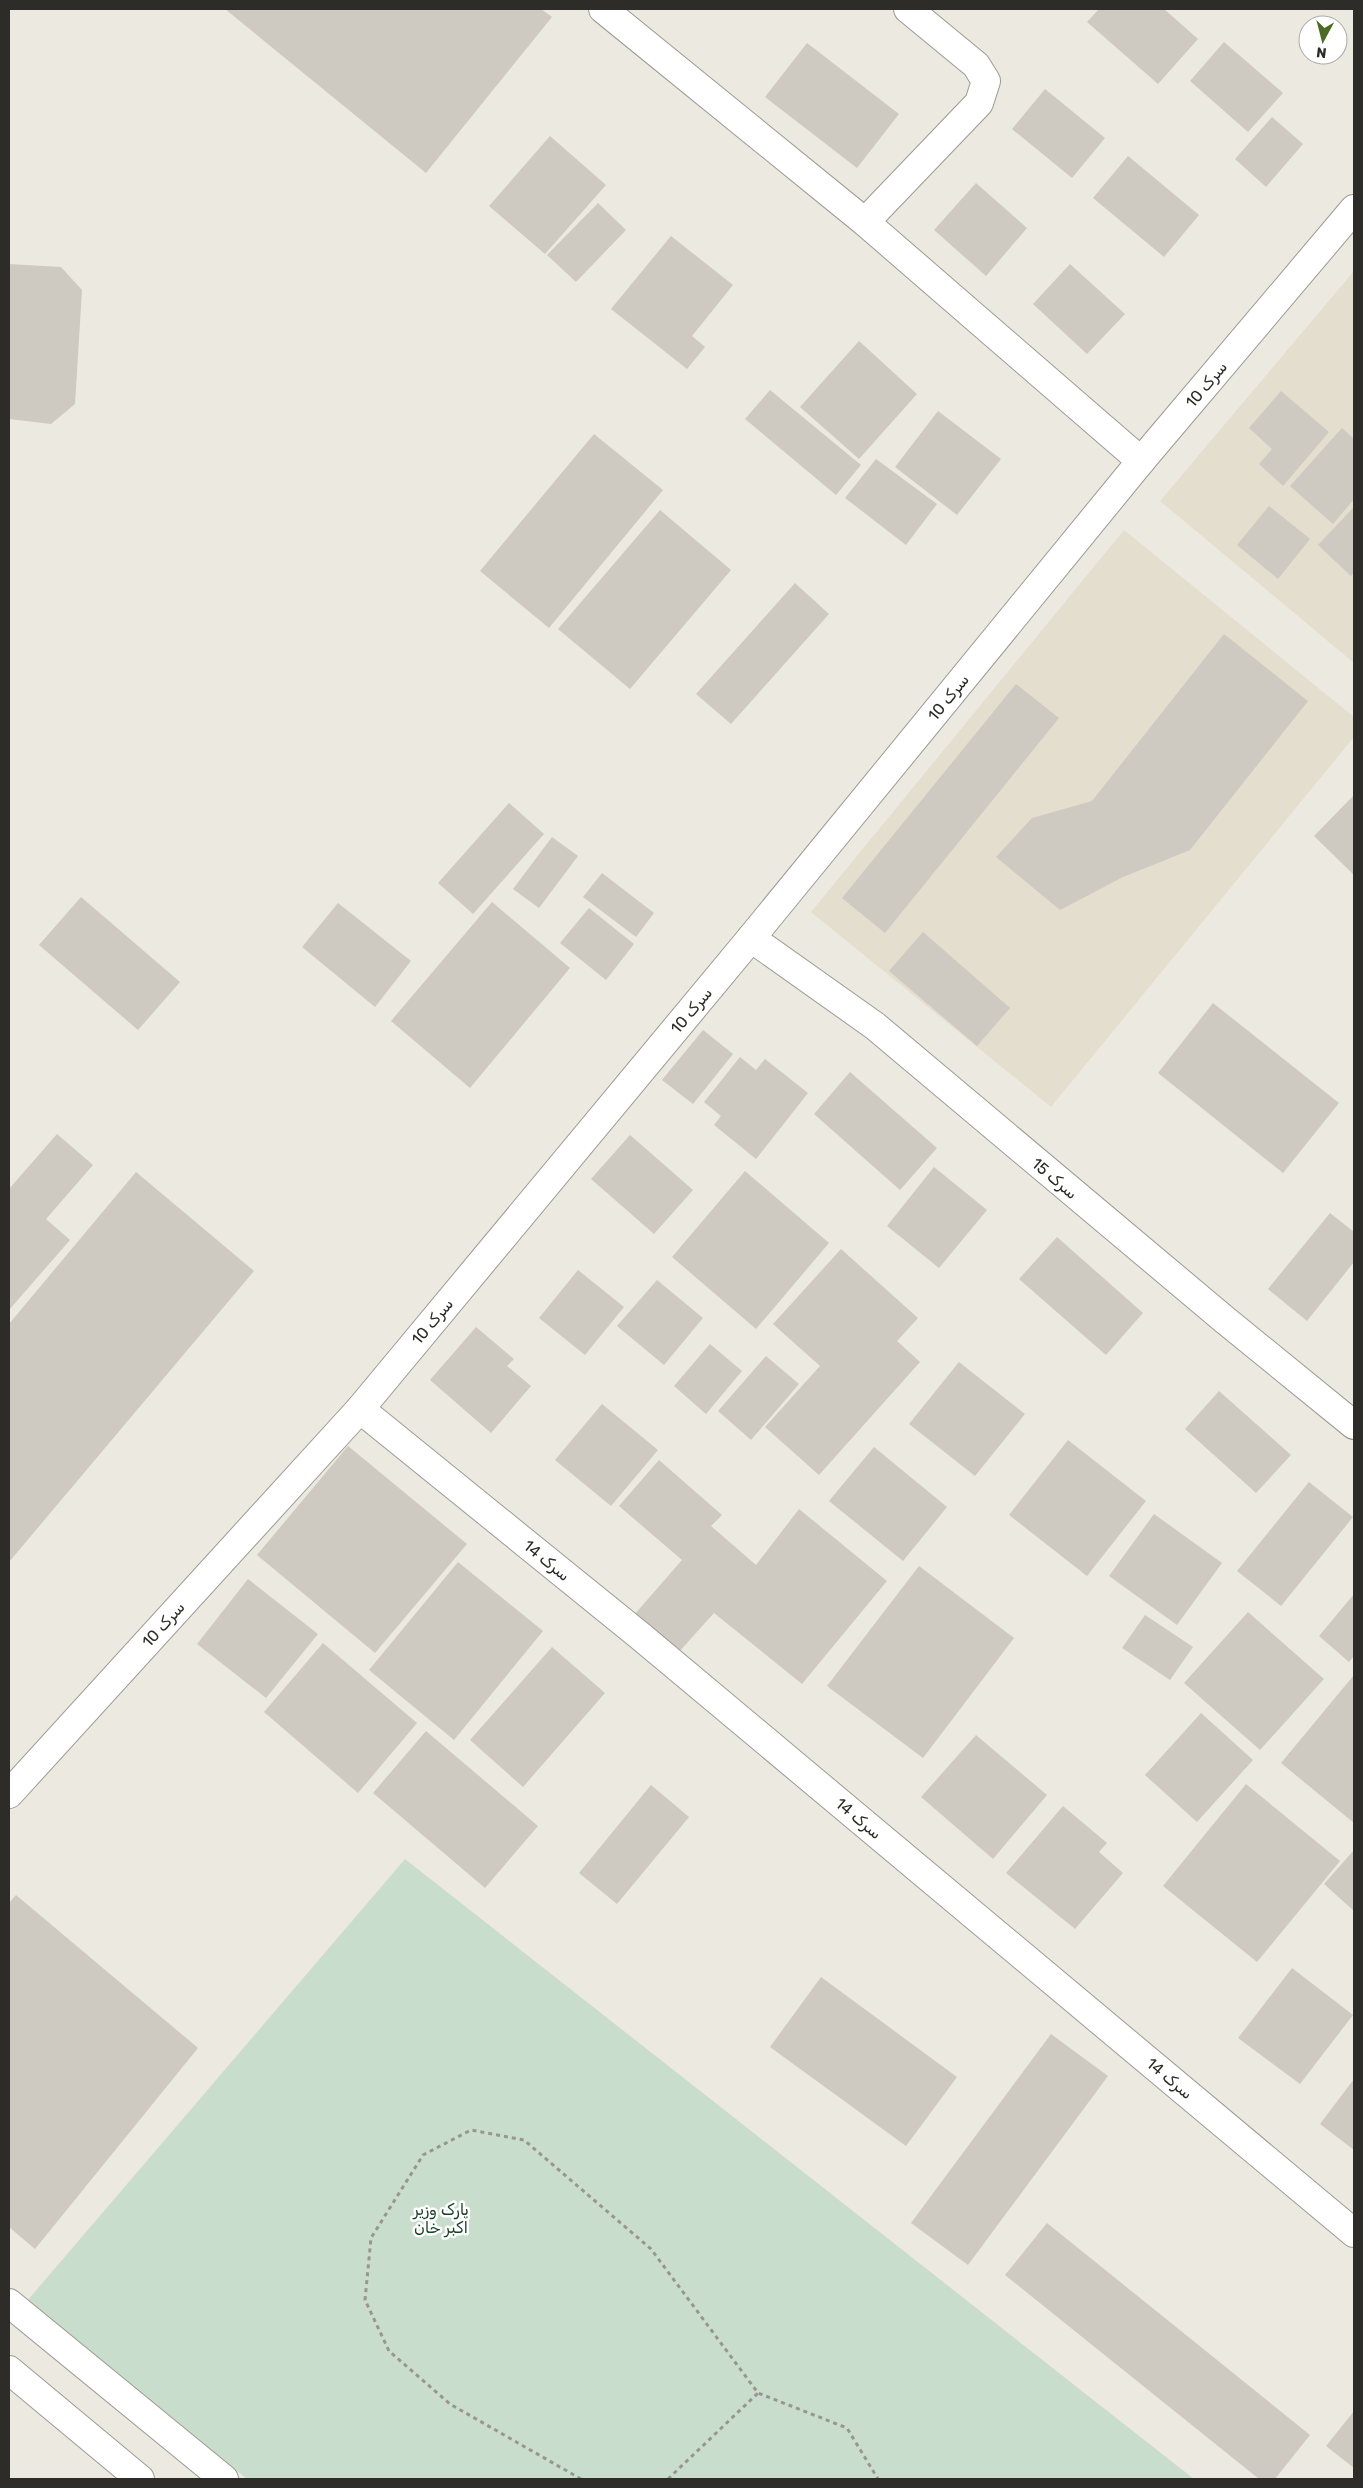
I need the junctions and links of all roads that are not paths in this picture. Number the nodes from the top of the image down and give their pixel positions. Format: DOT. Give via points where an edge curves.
graph roads {
  1 [pos="603,9"];
  2 [pos="908,9"];
  3 [pos="1354,209"];
  4 [pos="865,222"];
  5 [pos="1141,461"];
  6 [pos="750,938"];
  7 [pos="360,1409"];
  8 [pos="1354,1425"];
  9 [pos="9,1794"];
  10 [pos="1354,2233"];
  11 [pos="9,2303"];
  12 [pos="9,2370"];
  13 [pos="140,2479"];
  14 [pos="224,2479"];
  1 -- 4 [label="street"];
  2 -- 4 [label="street" via="976,65 986,82 979,103"];
  3 -- 5 [label="street, سرک 10"];
  4 -- 5 [label="street"];
  5 -- 6 [label="street, سرک 10"];
  6 -- 7 [label="street, سرک 10"];
  6 -- 8 [label="street, سرک 15" via="875,1026"];
  7 -- 9 [label="street, سرک 10"];
  7 -- 10 [label="street, سرک 14" via="639,1635"];
  11 -- 14 [label="street"];
  12 -- 13 [label="street"];
}
